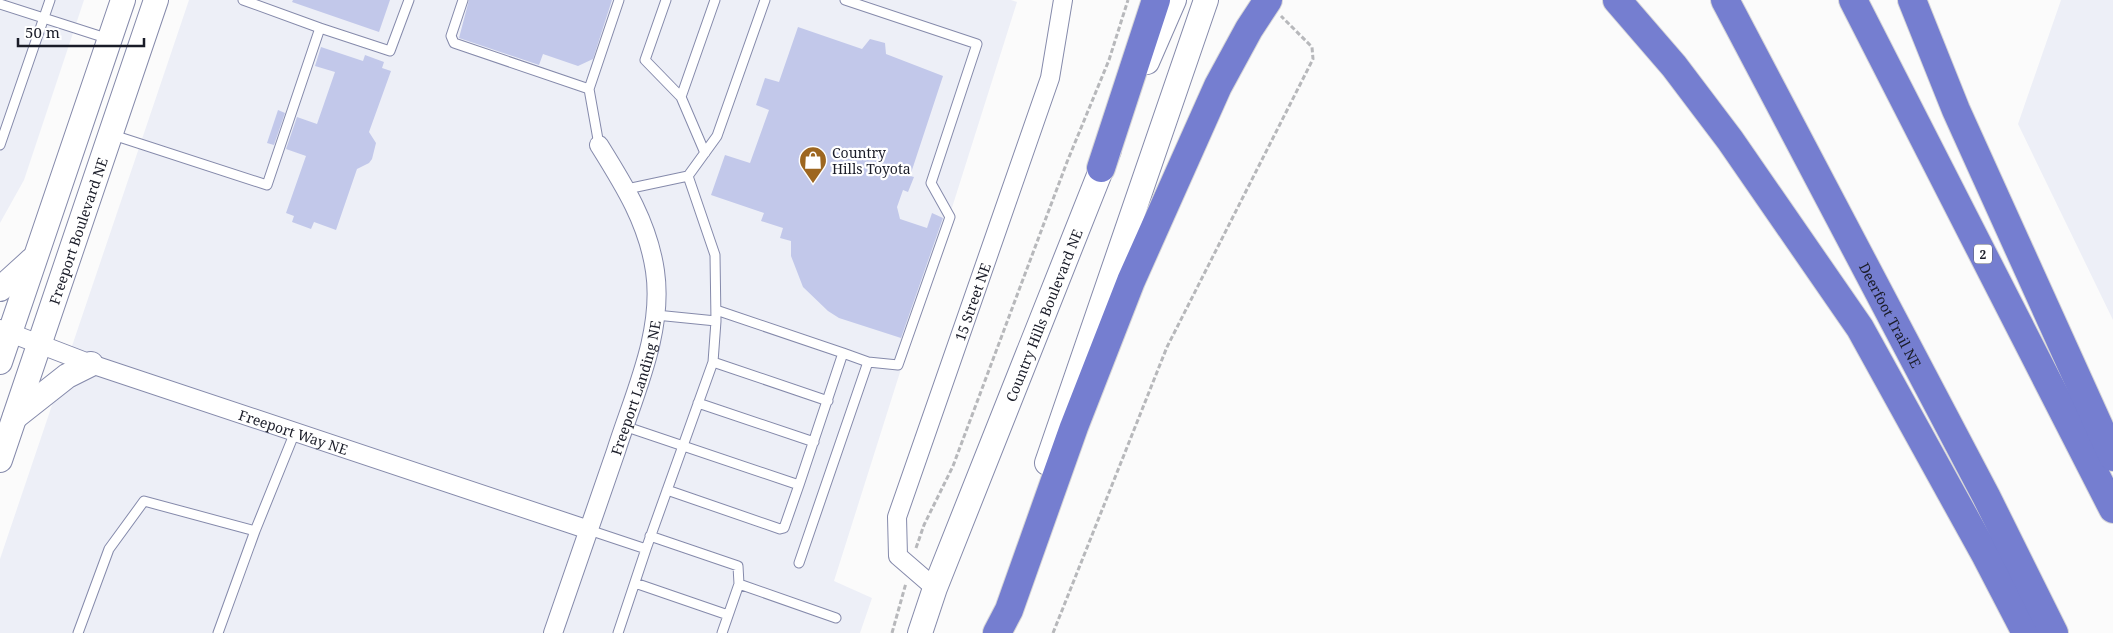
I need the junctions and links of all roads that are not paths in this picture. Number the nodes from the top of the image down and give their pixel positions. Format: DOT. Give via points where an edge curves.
graph roads {
  1 [pos="50,0"];
  2 [pos="123,0"];
  3 [pos="156,0"];
  4 [pos="243,0"];
  5 [pos="408,0"];
  6 [pos="463,0"];
  7 [pos="619,0"];
  8 [pos="666,0"];
  9 [pos="715,0"];
  10 [pos="766,0"];
  11 [pos="846,0"];
  12 [pos="1064,0"];
  13 [pos="1156,0"];
  14 [pos="1174,0"];
  15 [pos="1206,0"];
  16 [pos="1617,0"];
  17 [pos="1725,0"];
  18 [pos="1853,0"];
  19 [pos="1912,0"];
  20 [pos="1266,2"];
  21 [pos="0,4"];
  22 [pos="44,18"];
  23 [pos="320,28"];
  24 [pos="110,40"];
  25 [pos="589,89"];
  26 [pos="681,97"];
  27 [pos="110,134"];
  28 [pos="0,145"];
  29 [pos="598,145"];
  30 [pos="705,153"];
  31 [pos="1101,168"];
  32 [pos="688,176"];
  33 [pos="626,189"];
  34 [pos="34,259"];
  35 [pos="0,289"];
  36 [pos="716,310"];
  37 [pos="656,315"];
  38 [pos="716,320"];
  39 [pos="5,331"];
  40 [pos="38,344"];
  41 [pos="843,353"];
  42 [pos="0,362"];
  43 [pos="713,362"];
  44 [pos="868,362"];
  45 [pos="91,364"];
  46 [pos="828,401"];
  47 [pos="698,403"];
  48 [pos="15,417"];
  49 [pos="624,426"];
  50 [pos="295,432"];
  51 [pos="814,442"];
  52 [pos="683,446"];
  53 [pos="2113,457"];
  54 [pos="0,460"];
  55 [pos="799,485"];
  56 [pos="667,490"];
  57 [pos="2113,509"];
  58 [pos="589,530"];
  59 [pos="255,531"];
  60 [pos="650,536"];
  61 [pos="646,549"];
  62 [pos="799,563"];
  63 [pos="635,583"];
  64 [pos="739,584"];
  65 [pos="935,588"];
  66 [pos="728,615"];
  67 [pos="836,618"];
  68 [pos="618,631"];
  69 [pos="78,633"];
  70 [pos="218,633"];
  71 [pos="553,633"];
  72 [pos="629,633"];
  73 [pos="722,633"];
  74 [pos="920,633"];
  75 [pos="990,633"];
  76 [pos="997,633"];
  77 [pos="2026,633"];
  78 [pos="2054,633"];
  1 -- 22 [label="lane"];
  2 -- 24 [label="main road"];
  3 -- 27 [label="main road, Freeport Boulevard NE"];
  4 -- 23 [label="lane"];
  5 -- 23 [label="lane" via="390,51"];
  6 -- 25 [label="lane" via="451,36 454,43"];
  7 -- 25 [label="lane"];
  8 -- 26 [label="lane" via="646,60"];
  9 -- 26 [label="lane"];
  10 -- 30 [label="lane" via="717,136"];
  11 -- 44 [label="lane" via="977,44 931,183 950,217 898,366"];
  12 -- 65 [label="street, 15 Street NE" via="1050,78 897,517 898,556"];
  13 -- 31 [label="highway"];
  14 -- 31 [label="main road, Country Hills Boulevard NE"];
  15 -- 75 [label="main road"];
  16 -- 77 [label="highway" via="1674,66 1730,140 1860,328"];
  17 -- 78 [label="highway, Deerfoot Trail NE" via="1986,496"];
  18 -- 57 [label="highway, 2"];
  19 -- 53 [label="highway" via="1956,110"];
  20 -- 76 [label="highway" via="1218,86 1131,281 1074,427 1009,610"];
  21 -- 22 [label="lane"];
  22 -- 24 [label="lane"];
  22 -- 28 [label="lane"];
  23 -- 27 [label="lane" via="267,185"];
  24 -- 34 [label="main road"];
  25 -- 29 [label="lane"];
  26 -- 30 [label="lane"];
  27 -- 40 [label="main road, Freeport Boulevard NE"];
  29 -- 33 [label="street, Freeport Landing NE"];
  30 -- 32 [label="lane"];
  31 -- 65 [label="main road, Country Hills Boulevard NE"];
  32 -- 33 [label="lane"];
  32 -- 36 [label="lane" via="714,255"];
  33 -- 37 [label="street, Freeport Landing NE" via="646,232 655,272"];
  34 -- 35 [label="main road"];
  34 -- 39 [label="main road"];
  36 -- 38 [label="lane"];
  36 -- 41 [label="lane"];
  37 -- 38 [label="lane"];
  37 -- 49 [label="street, Freeport Landing NE"];
  38 -- 43 [label="lane"];
  39 -- 40 [label="street, Freeport Way NE"];
  39 -- 42 [label="main road"];
  40 -- 45 [label="street, Freeport Way NE"];
  40 -- 48 [label="main road, Freeport Boulevard NE"];
  41 -- 44 [label="lane"];
  41 -- 46 [label="lane"];
  43 -- 46 [label="lane"];
  43 -- 47 [label="lane"];
  44 -- 62 [label="lane"];
  45 -- 48 [label="main road" via="66,376"];
  45 -- 50 [label="street, Freeport Way NE"];
  46 -- 51 [label="lane"];
  47 -- 51 [label="lane"];
  47 -- 52 [label="lane"];
  48 -- 54 [label="main road, Freeport Boulevard NE"];
  49 -- 52 [label="lane"];
  49 -- 58 [label="street, Freeport Landing NE"];
  50 -- 58 [label="street, Freeport Way NE"];
  50 -- 59 [label="lane"];
  51 -- 55 [label="lane"];
  52 -- 55 [label="lane"];
  52 -- 56 [label="lane"];
  55 -- 56 [label="lane" via="784,528 780,529"];
  56 -- 60 [label="lane"];
  58 -- 61 [label="lane"];
  58 -- 71 [label="street, Freeport Landing NE"];
  59 -- 69 [label="lane" via="144,501 109,549"];
  59 -- 70 [label="lane"];
  60 -- 61 [label="lane"];
  60 -- 64 [label="lane" via="738,566"];
  61 -- 63 [label="lane"];
  63 -- 66 [label="lane"];
  63 -- 68 [label="lane"];
  64 -- 66 [label="lane"];
  64 -- 67 [label="lane"];
  65 -- 74 [label="main road, Country Hills Boulevard NE"];
  66 -- 73 [label="lane"];
  68 -- 72 [label="lane"];
}
